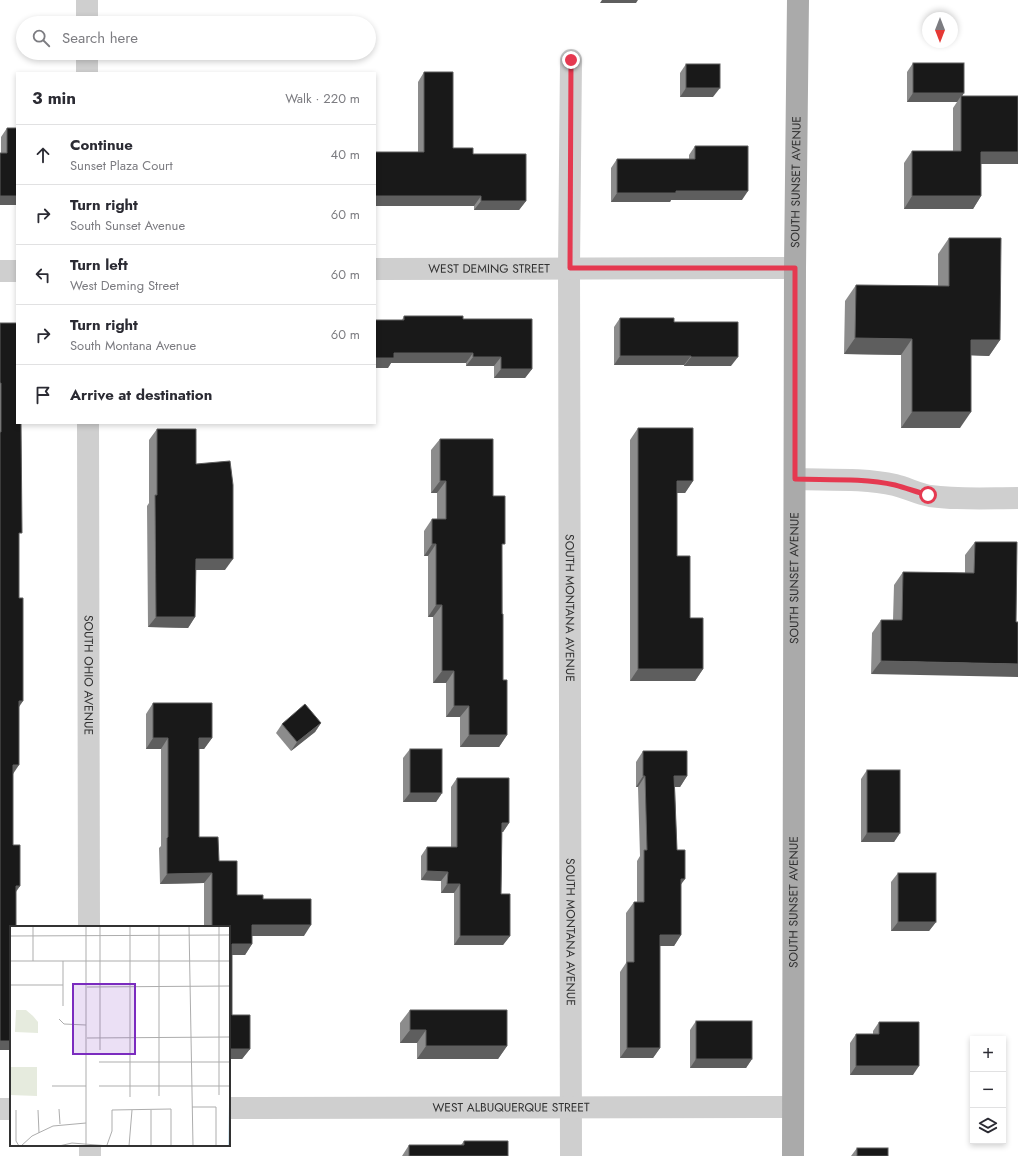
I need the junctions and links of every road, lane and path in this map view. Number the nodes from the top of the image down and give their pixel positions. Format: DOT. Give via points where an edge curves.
graph roads {
  1 [pos="87,0"];
  2 [pos="798,0"];
  3 [pos="87,16"];
  4 [pos="87,60"];
  5 [pos="571,60"];
  6 [pos="87,72"];
  7 [pos="570,268"];
  8 [pos="795,268"];
  9 [pos="376,269"];
  10 [pos="0,271"];
  11 [pos="16,271"];
  12 [pos="88,424"];
  13 [pos="795,479"];
  14 [pos="1018,498"];
  15 [pos="89,926"];
  16 [pos="571,1107"];
  17 [pos="793,1107"];
  18 [pos="230,1108"];
  19 [pos="571,1156"];
  20 [pos="793,1156"];
  1 -- 3 [label="street"];
  2 -- 8 [label="main road, SOUTH SUNSET AVENUE"];
  4 -- 6 [label="street"];
  5 -- 7 [label="street, SOUTH MONTANA AVENUE"];
  7 -- 8 [label="street, WEST DEMING STREET"];
  7 -- 9 [label="street, WEST DEMING STREET"];
  7 -- 16 [label="street, SOUTH MONTANA AVENUE"];
  8 -- 13 [label="main road, SOUTH SUNSET AVENUE"];
  10 -- 11 [label="street"];
  12 -- 15 [label="street, SOUTH OHIO AVENUE"];
  13 -- 14 [label="street" via="877,482 928,495 965,499"];
  13 -- 17 [label="main road, SOUTH SUNSET AVENUE"];
  16 -- 17 [label="street, WEST ALBUQUERQUE STREET"];
  16 -- 18 [label="street, WEST ALBUQUERQUE STREET"];
  16 -- 19 [label="street, SOUTH MONTANA AVENUE"];
  17 -- 20 [label="main road, SOUTH SUNSET AVENUE"];
}
